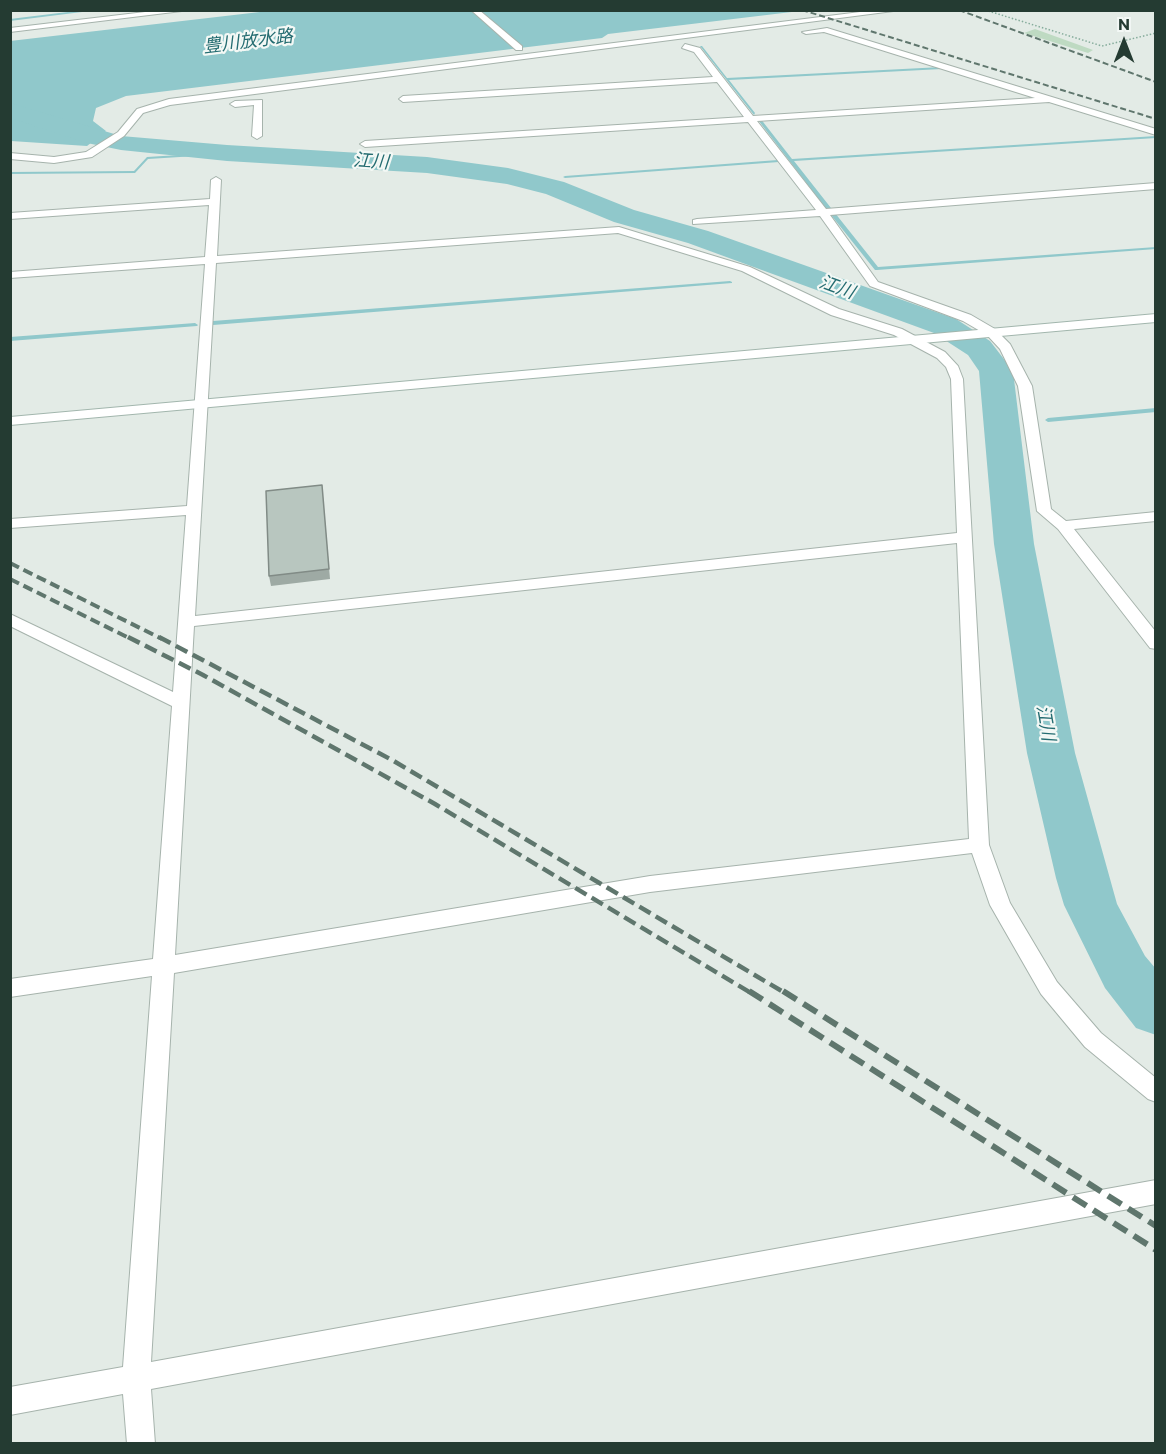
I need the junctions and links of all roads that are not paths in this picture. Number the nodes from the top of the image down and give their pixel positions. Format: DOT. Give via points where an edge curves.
graph roads {
  1 [pos="187,10"];
  2 [pos="474,10"];
  3 [pos="897,10"];
  4 [pos="10,30"];
  5 [pos="685,46"];
  6 [pos="519,48"];
  7 [pos="577,51"];
  8 [pos="720,79"];
  9 [pos="403,99"];
  10 [pos="1054,99"];
  11 [pos="750,117"];
  12 [pos="131,122"];
  13 [pos="1155,132"];
  14 [pos="257,136"];
  15 [pos="365,144"];
  16 [pos="10,156"];
  17 [pos="216,180"];
  18 [pos="1155,186"];
  19 [pos="214,202"];
  20 [pos="823,212"];
  21 [pos="10,216"];
  22 [pos="697,222"];
  23 [pos="211,261"];
  24 [pos="10,275"];
  25 [pos="1155,318"];
  26 [pos="988,333"];
  27 [pos="919,339"];
  28 [pos="201,405"];
  29 [pos="10,421"];
  30 [pos="194,510"];
  31 [pos="1155,516"];
  32 [pos="10,524"];
  33 [pos="1063,526"];
  34 [pos="966,537"];
  35 [pos="10,619"];
  36 [pos="186,622"];
  37 [pos="1155,644"];
  38 [pos="181,703"];
  39 [pos="978,845"];
  40 [pos="164,966"];
  41 [pos="10,988"];
  42 [pos="1155,1092"];
  43 [pos="1155,1192"];
  44 [pos="136,1377"];
  45 [pos="10,1401"];
  46 [pos="141,1443"];
  1 -- 4 [label="street"];
  2 -- 6 [label="street"];
  3 -- 7 [label="street"];
  5 -- 7 [label="street"];
  5 -- 8 [label="street" via="698,50"];
  5 -- 10 [label="street" via="824,30"];
  7 -- 12 [label="street" via="169,102 140,111"];
  8 -- 9 [label="street"];
  8 -- 11 [label="street"];
  10 -- 11 [label="street"];
  10 -- 13 [label="street"];
  11 -- 15 [label="street"];
  11 -- 20 [label="street"];
  12 -- 14 [label="street" via="188,107 259,102"];
  12 -- 16 [label="street" via="99,150 71,159"];
  17 -- 19 [label="street"];
  18 -- 20 [label="street"];
  19 -- 21 [label="street"];
  19 -- 23 [label="street"];
  20 -- 22 [label="street"];
  20 -- 26 [label="street" via="874,284 967,318"];
  23 -- 24 [label="street"];
  23 -- 27 [label="street" via="619,230 746,268 835,312"];
  23 -- 28 [label="street"];
  25 -- 26 [label="street"];
  26 -- 27 [label="street"];
  26 -- 33 [label="street" via="1006,347 1025,386 1044,511"];
  27 -- 28 [label="street"];
  27 -- 34 [label="street" via="952,366 957,379"];
  28 -- 29 [label="street"];
  28 -- 30 [label="street"];
  30 -- 32 [label="street"];
  30 -- 36 [label="street"];
  31 -- 33 [label="street"];
  33 -- 37 [label="street"];
  34 -- 36 [label="street"];
  34 -- 39 [label="street"];
  35 -- 38 [label="street"];
  36 -- 38 [label="street"];
  38 -- 40 [label="street"];
  39 -- 40 [label="street" via="650,884"];
  39 -- 42 [label="street" via="1000,905 1049,988 1093,1040"];
  40 -- 41 [label="street"];
  40 -- 44 [label="street"];
  43 -- 44 [label="street"];
  44 -- 45 [label="street"];
  44 -- 46 [label="street"];
}
